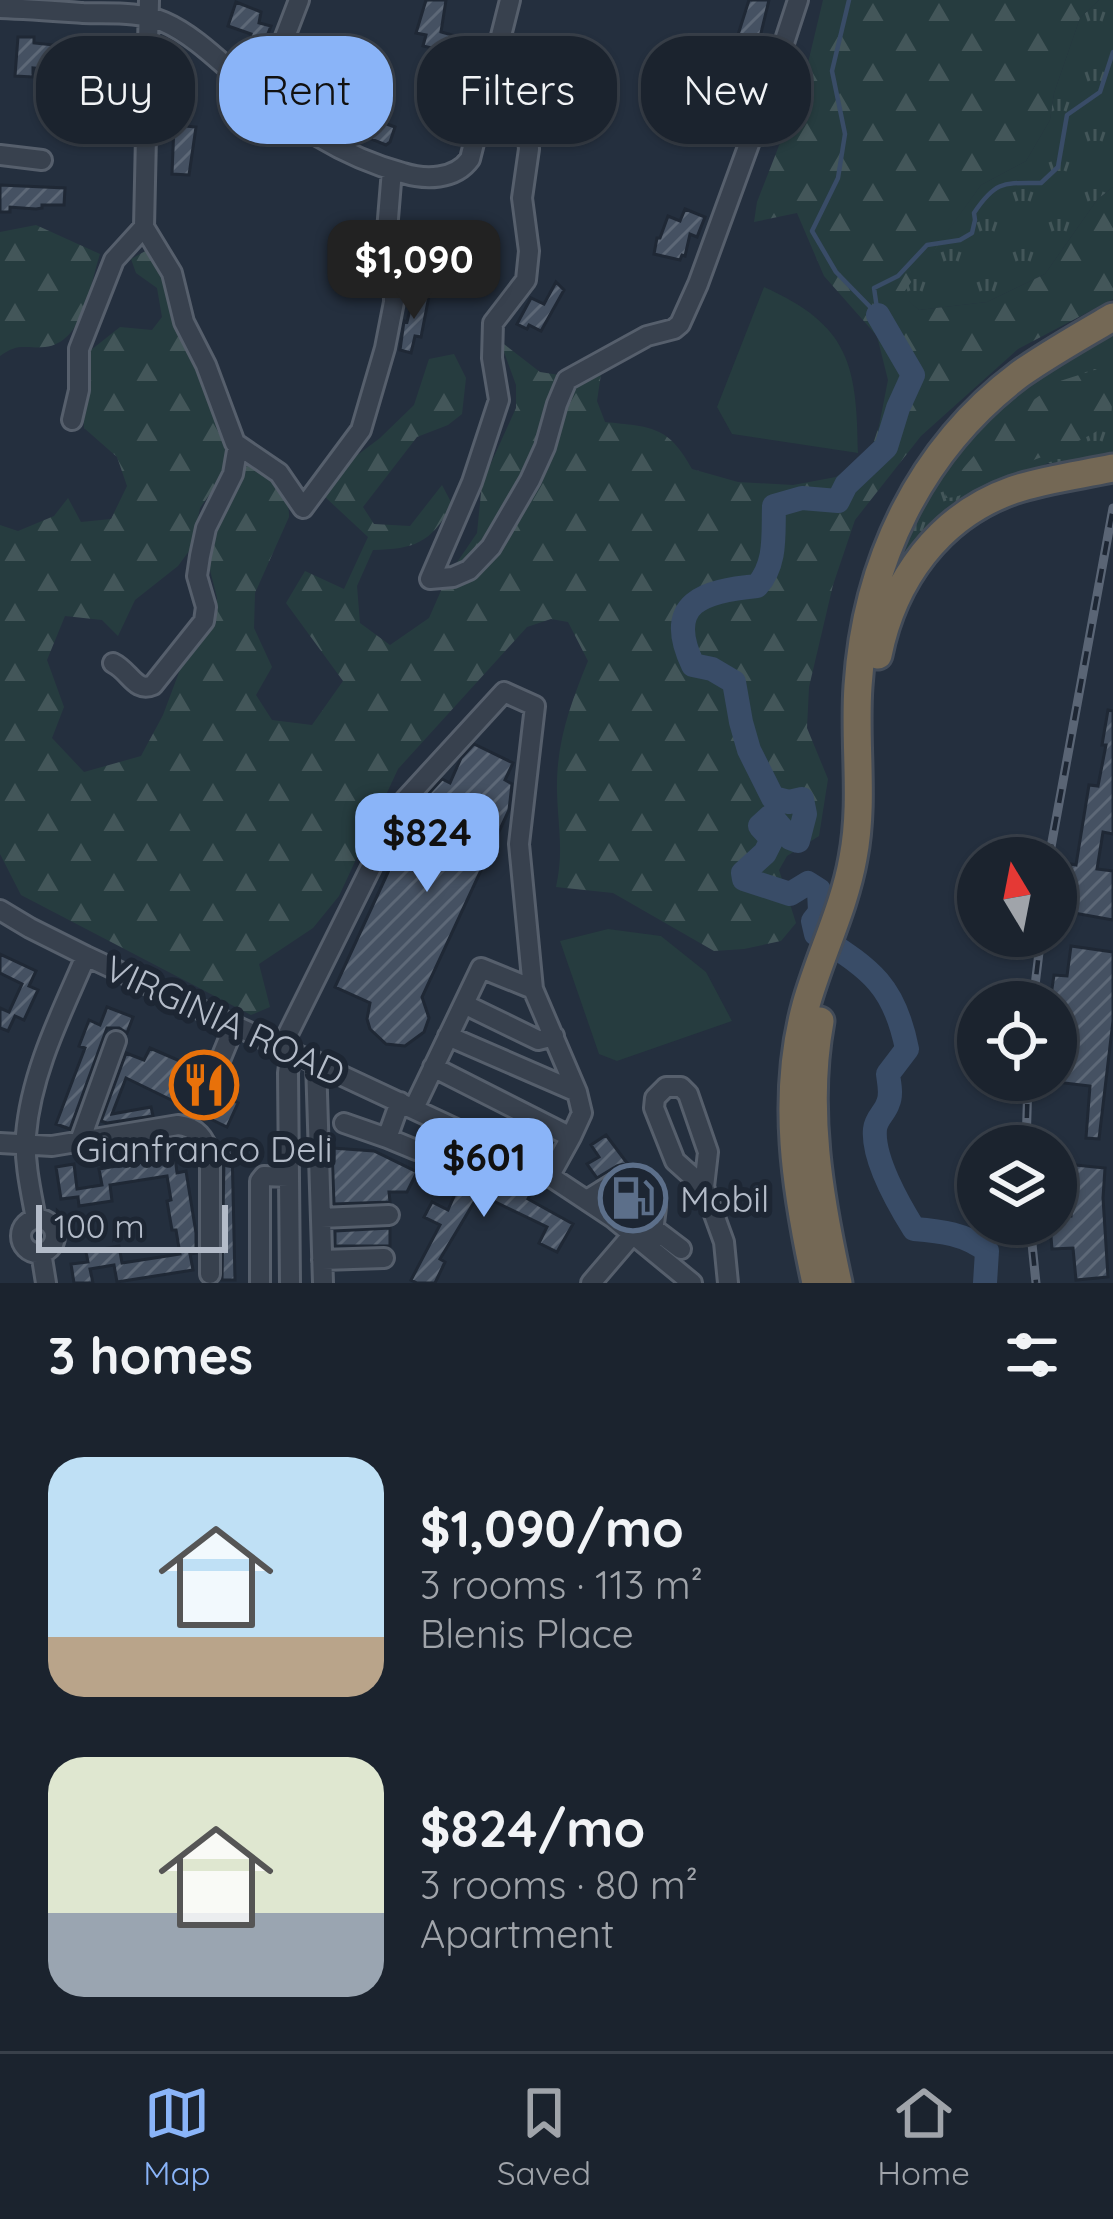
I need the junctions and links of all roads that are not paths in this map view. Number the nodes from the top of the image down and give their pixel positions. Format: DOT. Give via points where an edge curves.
graph roads {
  1 [pos="299,0"];
  2 [pos="510,0"];
  3 [pos="798,0"];
  4 [pos="0,8"];
  5 [pos="148,8"];
  6 [pos="285,36"];
  7 [pos="501,36"];
  8 [pos="219,61"];
  9 [pos="329,144"];
  10 [pos="474,144"];
  11 [pos="528,144"];
  12 [pos="0,155"];
  13 [pos="42,160"];
  14 [pos="392,170"];
  15 [pos="144,227"];
  16 [pos="1113,317"];
  17 [pos="72,420"];
  18 [pos="238,445"];
  19 [pos="1113,469"];
  20 [pos="113,663"];
  21 [pos="497,836"];
  22 [pos="519,844"];
  23 [pos="0,910"];
  24 [pos="842,928"];
  25 [pos="86,956"];
  26 [pos="826,970"];
  27 [pos="533,989"];
  28 [pos="464,1004"];
  29 [pos="235,1024"];
  30 [pos="448,1036"];
  31 [pos="554,1036"];
  32 [pos="116,1041"];
  33 [pos="286,1048"];
  34 [pos="221,1058"];
  35 [pos="316,1062"];
  36 [pos="434,1067"];
  37 [pos="578,1092"];
  38 [pos="407,1105"];
  39 [pos="344,1123"];
  40 [pos="698,1124"];
  41 [pos="665,1136"];
  42 [pos="572,1137"];
  43 [pos="388,1138"];
  44 [pos="80,1141"];
  45 [pos="0,1143"];
  46 [pos="26,1145"];
  47 [pos="416,1150"];
  48 [pos="550,1175"];
  49 [pos="289,1177"];
  50 [pos="704,1187"];
  51 [pos="595,1195"];
  52 [pos="389,1215"];
  53 [pos="321,1218"];
  54 [pos="633,1234"];
  55 [pos="653,1239"];
  56 [pos="680,1249"];
  57 [pos="384,1258"];
  58 [pos="322,1260"];
  59 [pos="210,1274"];
  60 [pos="46,1283"];
  61 [pos="260,1283"];
  62 [pos="290,1283"];
  63 [pos="323,1283"];
  64 [pos="591,1283"];
  65 [pos="692,1283"];
  66 [pos="728,1283"];
  67 [pos="816,1283"];
  68 [pos="838,1283"];
  1 -- 6 [label="street"];
  2 -- 7 [label="street"];
  3 -- 11 [label="street" via="680,324 567,380 530,480 491,547 469,570 430,579 499,400 493,323 522,288 527,268"];
  4 -- 5 [label="street"];
  5 -- 8 [label="street"];
  5 -- 15 [label="street"];
  9 -- 14 [label="street"];
  10 -- 14 [label="street" via="459,170 426,178"];
  12 -- 13 [label="street"];
  14 -- 18 [label="street" via="386,243 394,302 361,430 303,508 279,473"];
  15 -- 17 [label="street" via="114,260 79,350"];
  15 -- 18 [label="street" via="172,273 184,322"];
  16 -- 24 [label="highway" via="1024,371 976,412 898,523 864,636 856,835"];
  18 -- 20 [label="street" via="200,556 204,621 154,685 140,687"];
  19 -- 24 [label="highway" via="1012,491 971,512 932,543 898,591 876,668 872,831 862,889"];
  21 -- 22 [label="street"];
  22 -- 27 [label="street"];
  22 -- 33 [label="street" via="536,706 504,692 411,804"];
  23 -- 25 [label="street, VIRGINIA ROAD"];
  24 -- 26 [label="highway"];
  25 -- 29 [label="street, VIRGINIA ROAD"];
  25 -- 46 [label="street" via="47,1049"];
  26 -- 67 [label="highway" via="807,1003 792,1096"];
  26 -- 68 [label="highway" via="813,1093"];
  27 -- 28 [label="street" via="481,968"];
  27 -- 31 [label="street"];
  28 -- 30 [label="street"];
  28 -- 31 [label="street" via="538,1040"];
  29 -- 33 [label="street, VIRGINIA ROAD"];
  29 -- 34 [label="street"];
  30 -- 36 [label="street"];
  30 -- 37 [label="street"];
  31 -- 37 [label="street"];
  32 -- 44 [label="street"];
  33 -- 35 [label="street, VIRGINIA ROAD"];
  33 -- 49 [label="street"];
  35 -- 38 [label="street, VIRGINIA ROAD"];
  35 -- 53 [label="street"];
  36 -- 38 [label="street"];
  36 -- 42 [label="street"];
  37 -- 42 [label="street" via="582,1113"];
  38 -- 43 [label="street"];
  38 -- 48 [label="street, VIRGINIA ROAD"];
  39 -- 43 [label="street"];
  40 -- 41 [label="street"];
  40 -- 41 [label="street" via="688,1094 666,1087 654,1108"];
  40 -- 50 [label="street" via="708,1152"];
  41 -- 50 [label="street" via="675,1161"];
  42 -- 48 [label="street"];
  43 -- 47 [label="street"];
  44 -- 46 [label="street"];
  44 -- 59 [label="street" via="178,1125 199,1132 210,1156"];
  45 -- 46 [label="street"];
  46 -- 60 [label="street" via="36,1219 22,1238 41,1252"];
  48 -- 51 [label="street, VIRGINIA ROAD"];
  49 -- 61 [label="street" via="260,1181"];
  49 -- 62 [label="street"];
  50 -- 66 [label="street" via="724,1242"];
  51 -- 54 [label="street, VIRGINIA ROAD"];
  51 -- 55 [label="street"];
  51 -- 55 [label="street" via="624,1177 636,1179 654,1194"];
  52 -- 53 [label="street"];
  53 -- 58 [label="street"];
  54 -- 55 [label="street, VIRGINIA ROAD"];
  54 -- 64 [label="street"];
  55 -- 56 [label="street"];
  55 -- 65 [label="street, VIRGINIA ROAD"];
  57 -- 58 [label="street"];
  58 -- 63 [label="street"];
}
